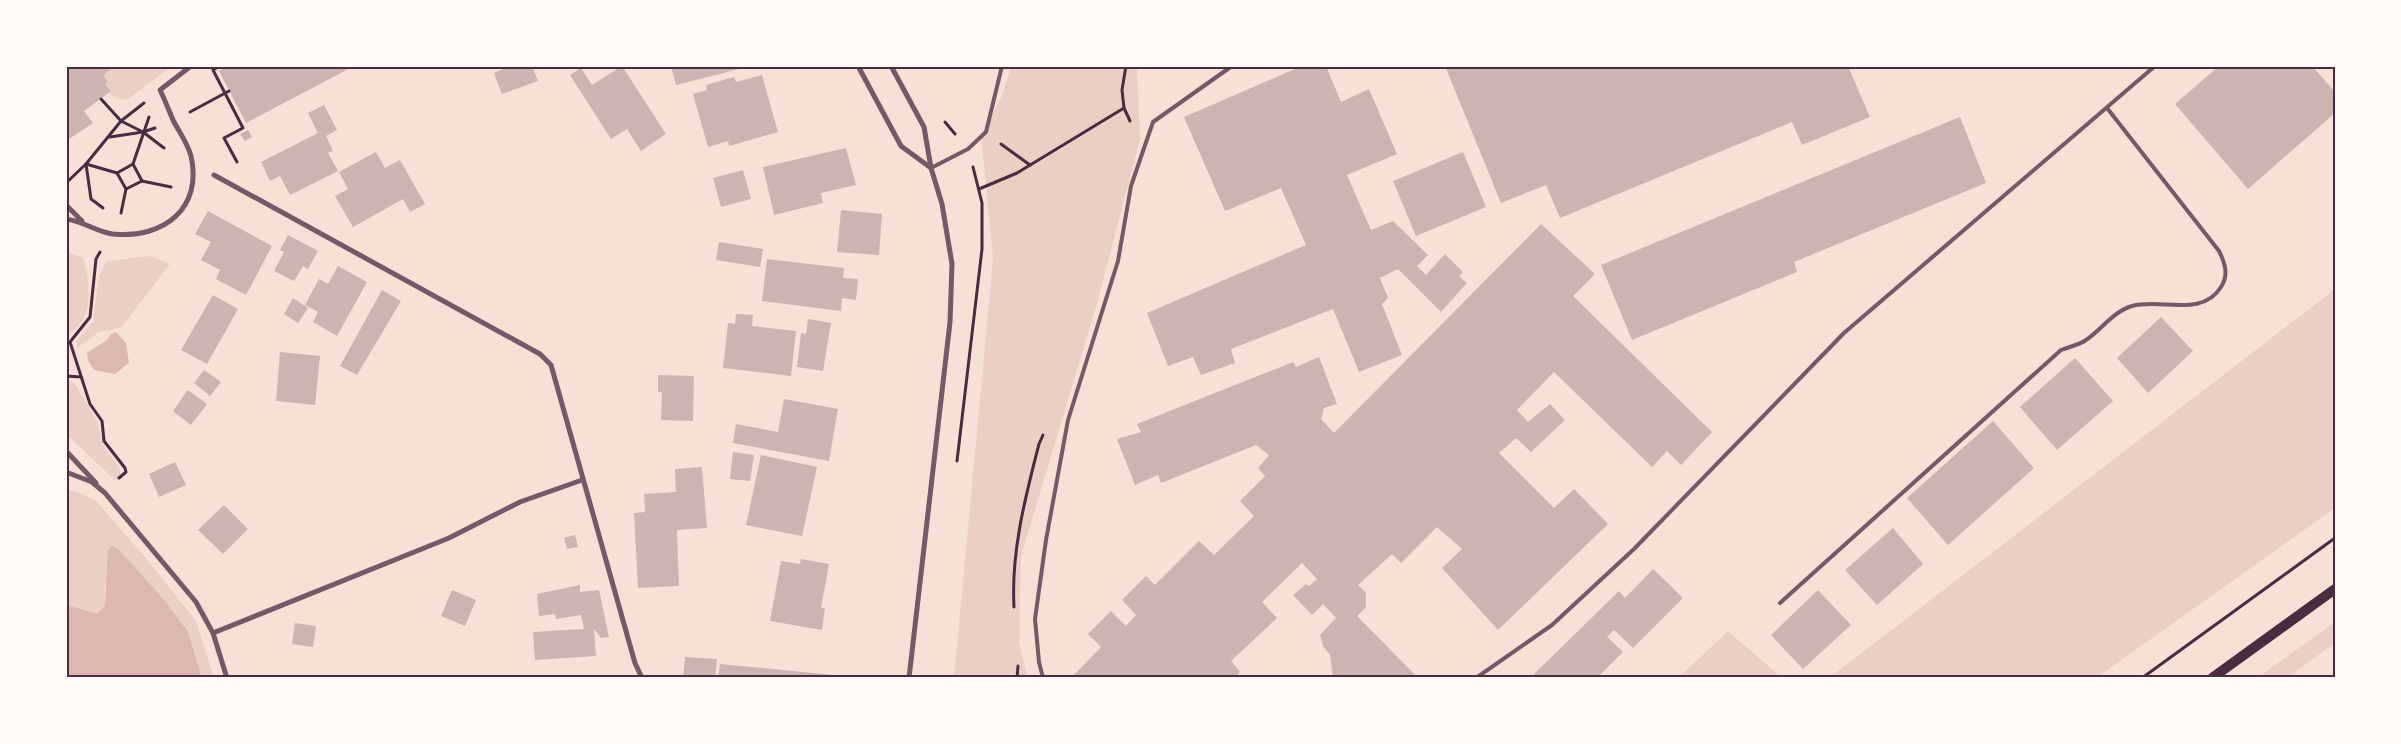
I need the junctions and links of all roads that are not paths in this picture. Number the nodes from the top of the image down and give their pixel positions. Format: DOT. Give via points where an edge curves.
graph roads {
  1 [pos="191,66"];
  2 [pos="858,66"];
  3 [pos="891,66"];
  4 [pos="1002,66"];
  5 [pos="1232,66"];
  6 [pos="2155,66"];
  7 [pos="2107,108"];
  8 [pos="931,168"];
  9 [pos="214,175"];
  10 [pos="66,204"];
  11 [pos="66,219"];
  12 [pos="84,223"];
  13 [pos="66,451"];
  14 [pos="66,472"];
  15 [pos="582,480"];
  16 [pos="105,493"];
  17 [pos="2335,589"];
  18 [pos="1780,603"];
  19 [pos="213,633"];
  20 [pos="227,678"];
  21 [pos="642,678"];
  22 [pos="909,678"];
  23 [pos="1043,678"];
  24 [pos="1476,678"];
  25 [pos="2212,678"];
  1 -- 12 [label="street" via="160,90 188,148 194,181 191,195 171,222 151,231 111,234"];
  2 -- 8 [label="street" via="901,146"];
  3 -- 8 [label="street" via="924,127"];
  4 -- 8 [label="lane" via="986,132 968,148"];
  5 -- 23 [label="lane" via="1154,122 1131,186 1118,261 1068,420 1046,540 1035,619"];
  6 -- 7 [label="lane"];
  7 -- 18 [label="lane" via="2219,251 2226,273 2219,290 2207,300 2190,305 2131,306 2085,341 2061,350"];
  7 -- 24 [label="lane" via="1844,333 1634,549 1552,625"];
  8 -- 22 [label="street" via="942,204 952,264 950,322"];
  9 -- 15 [label="street" via="540,354 552,365"];
  10 -- 12 [label="street"];
  11 -- 12 [label="street"];
  13 -- 16 [label="street"];
  14 -- 16 [label="street" via="92,482"];
  15 -- 19 [label="street" via="520,502 449,538"];
  15 -- 21 [label="street" via="634,663"];
  16 -- 19 [label="street" via="182,584"];
  17 -- 25 [label="main road"];
  19 -- 20 [label="street"];
}
